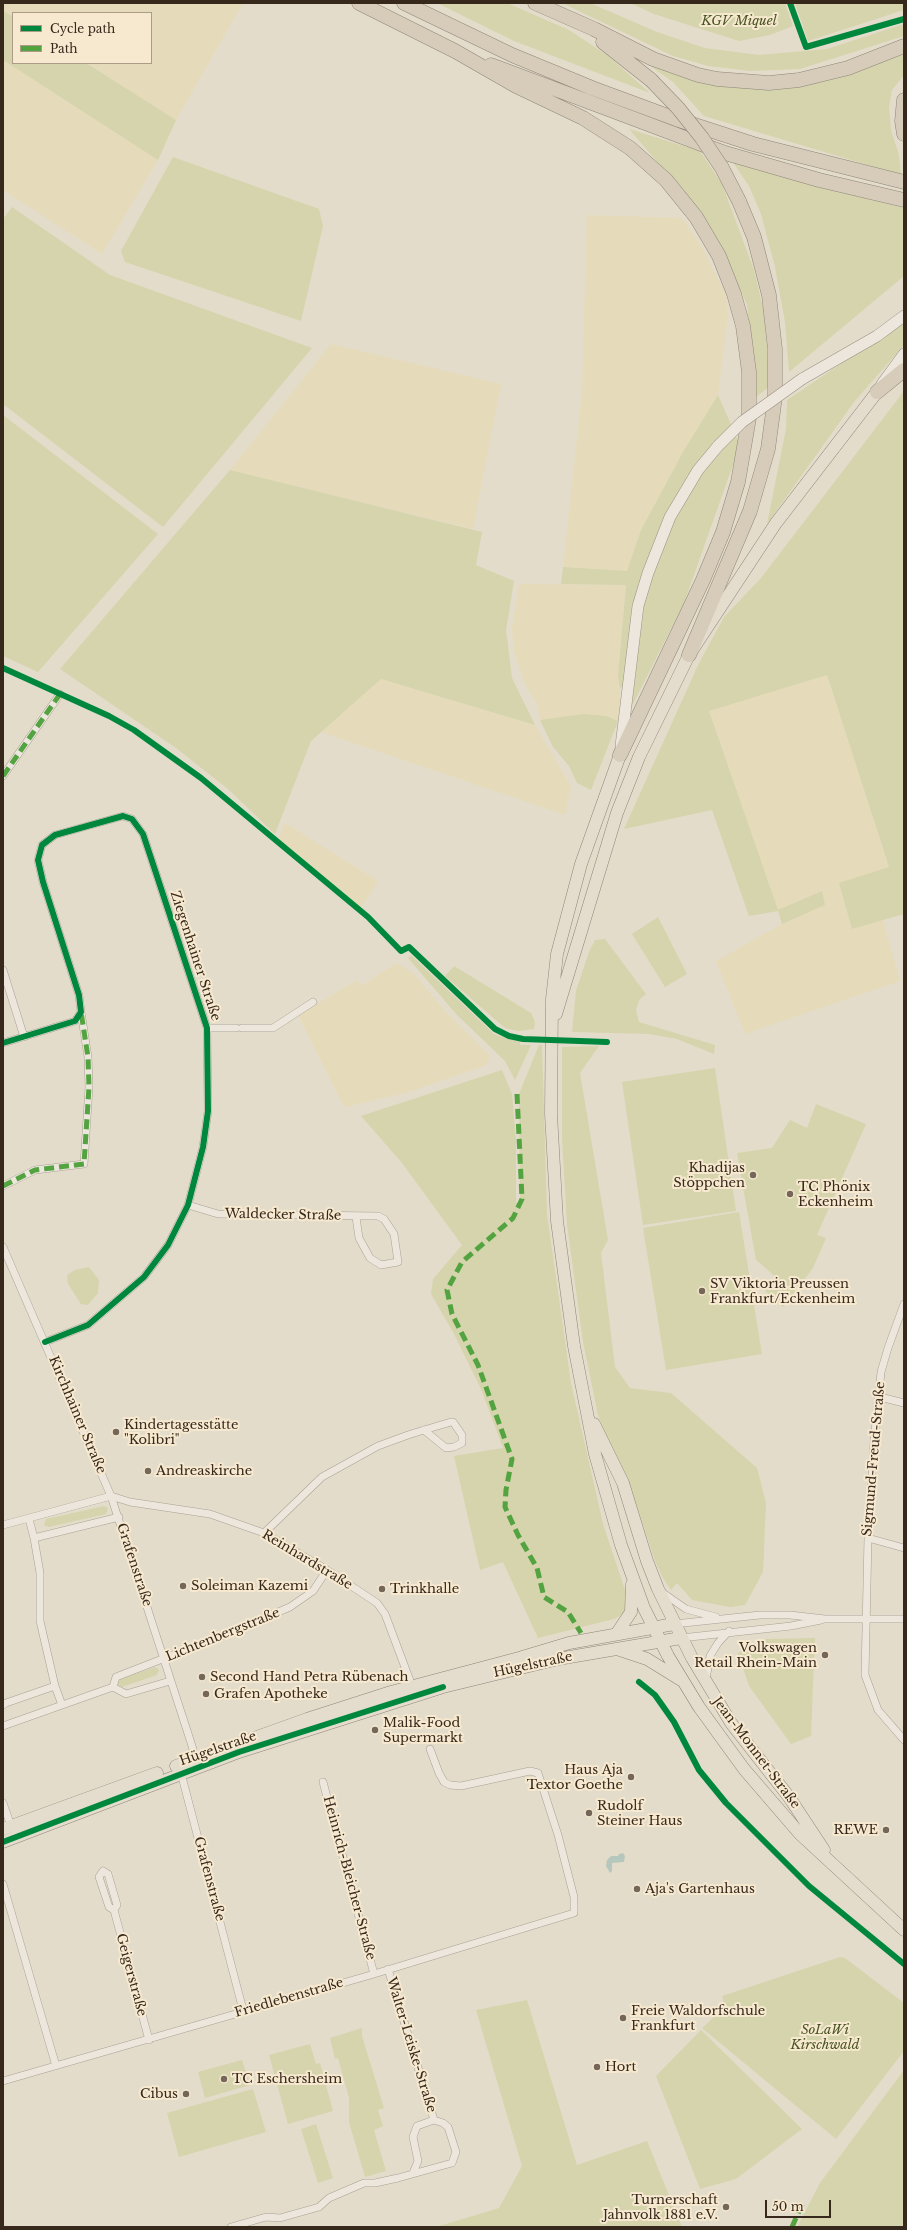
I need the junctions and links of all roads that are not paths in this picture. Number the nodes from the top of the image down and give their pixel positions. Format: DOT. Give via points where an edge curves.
graph roads {
  1 [pos="360,3"];
  2 [pos="404,3"];
  3 [pos="538,4"];
  4 [pos="904,46"];
  5 [pos="455,51"];
  6 [pos="904,100"];
  7 [pos="904,134"];
  8 [pos="904,182"];
  9 [pos="904,200"];
  10 [pos="904,316"];
  11 [pos="904,354"];
  12 [pos="904,370"];
  13 [pos="877,392"];
  14 [pos="688,655"];
  15 [pos="60,694"];
  16 [pos="620,755"];
  17 [pos="3,774"];
  18 [pos="3,970"];
  19 [pos="313,1002"];
  20 [pos="81,1012"];
  21 [pos="553,1022"];
  22 [pos="207,1028"];
  23 [pos="24,1037"];
  24 [pos="3,1043"];
  25 [pos="3,1186"];
  26 [pos="188,1205"];
  27 [pos="356,1217"];
  28 [pos="3,1247"];
  29 [pos="904,1304"];
  30 [pos="45,1342"];
  31 [pos="880,1397"];
  32 [pos="904,1403"];
  33 [pos="588,1411"];
  34 [pos="424,1430"];
  35 [pos="111,1496"];
  36 [pos="119,1517"];
  37 [pos="29,1519"];
  38 [pos="3,1524"];
  39 [pos="264,1533"];
  40 [pos="34,1538"];
  41 [pos="868,1538"];
  42 [pos="904,1548"];
  43 [pos="327,1570"];
  44 [pos="632,1579"];
  45 [pos="658,1589"];
  46 [pos="722,1618"];
  47 [pos="866,1618"];
  48 [pos="825,1619"];
  49 [pos="904,1619"];
  50 [pos="674,1624"];
  51 [pos="653,1627"];
  52 [pos="730,1631"];
  53 [pos="617,1633"];
  54 [pos="681,1638"];
  55 [pos="660,1641"];
  56 [pos="616,1648"];
  57 [pos="164,1659"];
  58 [pos="170,1681"];
  59 [pos="684,1682"];
  60 [pos="706,1684"];
  61 [pos="55,1686"];
  62 [pos="412,1686"];
  63 [pos="113,1687"];
  64 [pos="3,1705"];
  65 [pos="62,1705"];
  66 [pos="387,1705"];
  67 [pos="3,1726"];
  68 [pos="904,1740"];
  69 [pos="430,1748"];
  70 [pos="197,1758"];
  71 [pos="182,1773"];
  72 [pos="323,1782"];
  73 [pos="3,1803"];
  74 [pos="7,1828"];
  75 [pos="3,1842"];
  76 [pos="830,1860"];
  77 [pos="3,1884"];
  78 [pos="114,1910"];
  79 [pos="904,1930"];
  80 [pos="388,1969"];
  81 [pos="374,1974"];
  82 [pos="243,2010"];
  83 [pos="149,2040"];
  84 [pos="56,2066"];
  85 [pos="3,2081"];
  86 [pos="434,2120"];
  87 [pos="418,2161"];
  88 [pos="430,2168"];
  89 [pos="412,2173"];
  90 [pos="231,2227"];
  1 -- 5 [label="highway"];
  2 -- 8 [label="highway" via="512,55 676,119 753,144"];
  3 -- 4 [label="highway" via="653,59 698,75 737,81 777,82 809,78 848,68"];
  3 -- 14 [label="highway, bridge" via="589,32 651,80 678,108 698,132 739,201 761,260 775,349 773,413 768,449 750,511"];
  5 -- 9 [label="highway" via="725,153 819,180"];
  5 -- 16 [label="highway" via="516,86 598,127 650,165 676,190 708,235 729,278 740,313 747,349 750,404 738,482 723,532 703,580"];
  6 -- 7 [label="highway"];
  10 -- 16 [label="main road, bridge" via="878,336 802,379 742,422 698,470 670,517 638,606"];
  11 -- 13 [label="main road"];
  12 -- 13 [label="highway"];
  13 -- 14 [label="main road" via="776,523"];
  14 -- 21 [label="main road" via="639,757 617,813"];
  15 -- 17 [label="street"];
  16 -- 21 [label="main road" via="584,857 562,934 553,982"];
  18 -- 23 [label="street"];
  19 -- 22 [label="street, Ziegenhainer Straße" via="273,1028"];
  20 -- 22 [label="street, Ziegenhainer Straße" via="79,996 38,860 42,845 55,835 123,816 132,819 143,834"];
  20 -- 23 [label="street" via="75,1021"];
  20 -- 25 [label="street, Ziegenhainer Straße" via="89,1079 84,1164 35,1170"];
  21 -- 33 [label="main road" via="551,1114 557,1221 572,1339"];
  22 -- 26 [label="street, Ziegenhainer Straße" via="208,1111 203,1147"];
  23 -- 24 [label="street"];
  26 -- 27 [label="street, Waldecker Straße" via="218,1214"];
  26 -- 30 [label="street, Ziegenhainer Straße" via="168,1245 144,1277 88,1325"];
  27 -- 27 [label="street, Waldecker Straße" via="359,1238 370,1258 381,1265 398,1262 394,1234 384,1219 378,1216"];
  28 -- 30 [label="street, Kirchhainer Straße"];
  29 -- 31 [label="street, Sigmund-Freud-Straße" via="888,1348 882,1372"];
  30 -- 35 [label="street, Kirchhainer Straße"];
  31 -- 32 [label="street"];
  31 -- 41 [label="street, Sigmund-Freud-Straße" via="874,1442"];
  33 -- 44 [label="main road" via="595,1454"];
  33 -- 45 [label="main road, Jean-Monnet-Straße" via="623,1483"];
  34 -- 34 [label="street" via="446,1448 454,1448 462,1443 462,1435 453,1422"];
  34 -- 39 [label="street" via="378,1446 322,1477"];
  35 -- 36 [label="street, Grafenstraße"];
  35 -- 37 [label="street"];
  35 -- 39 [label="street, Reinhardstraße" via="130,1502 210,1514"];
  36 -- 40 [label="street"];
  36 -- 57 [label="street, Grafenstraße"];
  37 -- 38 [label="street"];
  37 -- 40 [label="street"];
  39 -- 43 [label="street, Reinhardstraße"];
  40 -- 61 [label="street" via="40,1573 40,1621"];
  41 -- 42 [label="street"];
  41 -- 47 [label="street, Sigmund-Freud-Straße"];
  43 -- 57 [label="street, Lichtenbergstraße" via="313,1591 290,1607"];
  43 -- 62 [label="street, Reinhardstraße" via="374,1601 384,1611"];
  44 -- 51 [label="main road, Jean-Monnet-Straße"];
  44 -- 53 [label="main road" via="631,1612"];
  45 -- 46 [label="street" via="686,1609"];
  45 -- 50 [label="main road, Jean-Monnet-Straße"];
  46 -- 48 [label="street, Hügelstraße" via="790,1615"];
  46 -- 50 [label="street, Hügelstraße"];
  47 -- 48 [label="street, Hügelstraße"];
  47 -- 49 [label="street, Hügelstraße"];
  47 -- 68 [label="street, Sigmund-Freud-Straße" via="865,1675 878,1710"];
  48 -- 52 [label="street, Hügelstraße" via="791,1626"];
  50 -- 51 [label="main road, Hügelstraße"];
  50 -- 54 [label="main road, Jean-Monnet-Straße"];
  51 -- 53 [label="main road, Hügelstraße"];
  51 -- 55 [label="main road, Jean-Monnet-Straße"];
  52 -- 54 [label="street, Hügelstraße"];
  52 -- 60 [label="street" via="710,1656"];
  53 -- 62 [label="main road, Hügelstraße" via="569,1643"];
  54 -- 55 [label="main road, Hügelstraße"];
  54 -- 60 [label="main road, Jean-Monnet-Straße"];
  55 -- 56 [label="main road, Hügelstraße"];
  55 -- 59 [label="main road, Jean-Monnet-Straße"];
  56 -- 59 [label="main road" via="647,1660"];
  56 -- 66 [label="main road, Hügelstraße" via="492,1674"];
  57 -- 58 [label="street, Grafenstraße"];
  57 -- 63 [label="street, Lichtenbergstraße" via="116,1676"];
  58 -- 63 [label="street, Lichtenbergstraße" via="126,1694"];
  58 -- 70 [label="street, Grafenstraße"];
  59 -- 76 [label="main road, Jean-Monnet-Straße" via="715,1731 744,1769 800,1834"];
  60 -- 76 [label="main road, Jean-Monnet-Straße" via="744,1741 789,1797"];
  61 -- 64 [label="street"];
  61 -- 65 [label="street"];
  62 -- 66 [label="main road"];
  62 -- 70 [label="main road, Hügelstraße" via="307,1718"];
  63 -- 65 [label="street"];
  65 -- 67 [label="street"];
  66 -- 70 [label="main road, Hügelstraße"];
  69 -- 80 [label="street, Friedlebenstraße" via="439,1773 444,1782 450,1785 461,1786 530,1771 538,1773 574,1897 574,1913"];
  70 -- 71 [label="main road, Hügelstraße"];
  70 -- 74 [label="main road, Hügelstraße"];
  71 -- 75 [label="main road, Hügelstraße"];
  71 -- 82 [label="street, Grafenstraße"];
  72 -- 81 [label="street, Heinrich-Bleicher-Straße"];
  73 -- 74 [label="street"];
  76 -- 79 [label="main road, Jean-Monnet-Straße"];
  77 -- 84 [label="street"];
  78 -- 78 [label="street, Geigerstraße" via="109,1907 99,1877 103,1871 108,1874 117,1905"];
  78 -- 83 [label="street, Geigerstraße"];
  80 -- 81 [label="street, Friedlebenstraße"];
  80 -- 86 [label="street, Walter-Leiske-Straße"];
  81 -- 82 [label="street, Friedlebenstraße"];
  82 -- 83 [label="street, Friedlebenstraße"];
  83 -- 84 [label="street, Friedlebenstraße"];
  84 -- 85 [label="street, Friedlebenstraße"];
  86 -- 87 [label="street, Walter-Leiske-Straße" via="417,2126 413,2138"];
  86 -- 88 [label="street, Walter-Leiske-Straße" via="448,2127 456,2152 452,2163"];
  87 -- 88 [label="street"];
  87 -- 89 [label="street"];
  88 -- 89 [label="street, Walter-Leiske-Straße"];
  89 -- 90 [label="street, Walter-Leiske-Straße" via="375,2183 364,2182 329,2198 319,2207 280,2218 266,2217"];
}
